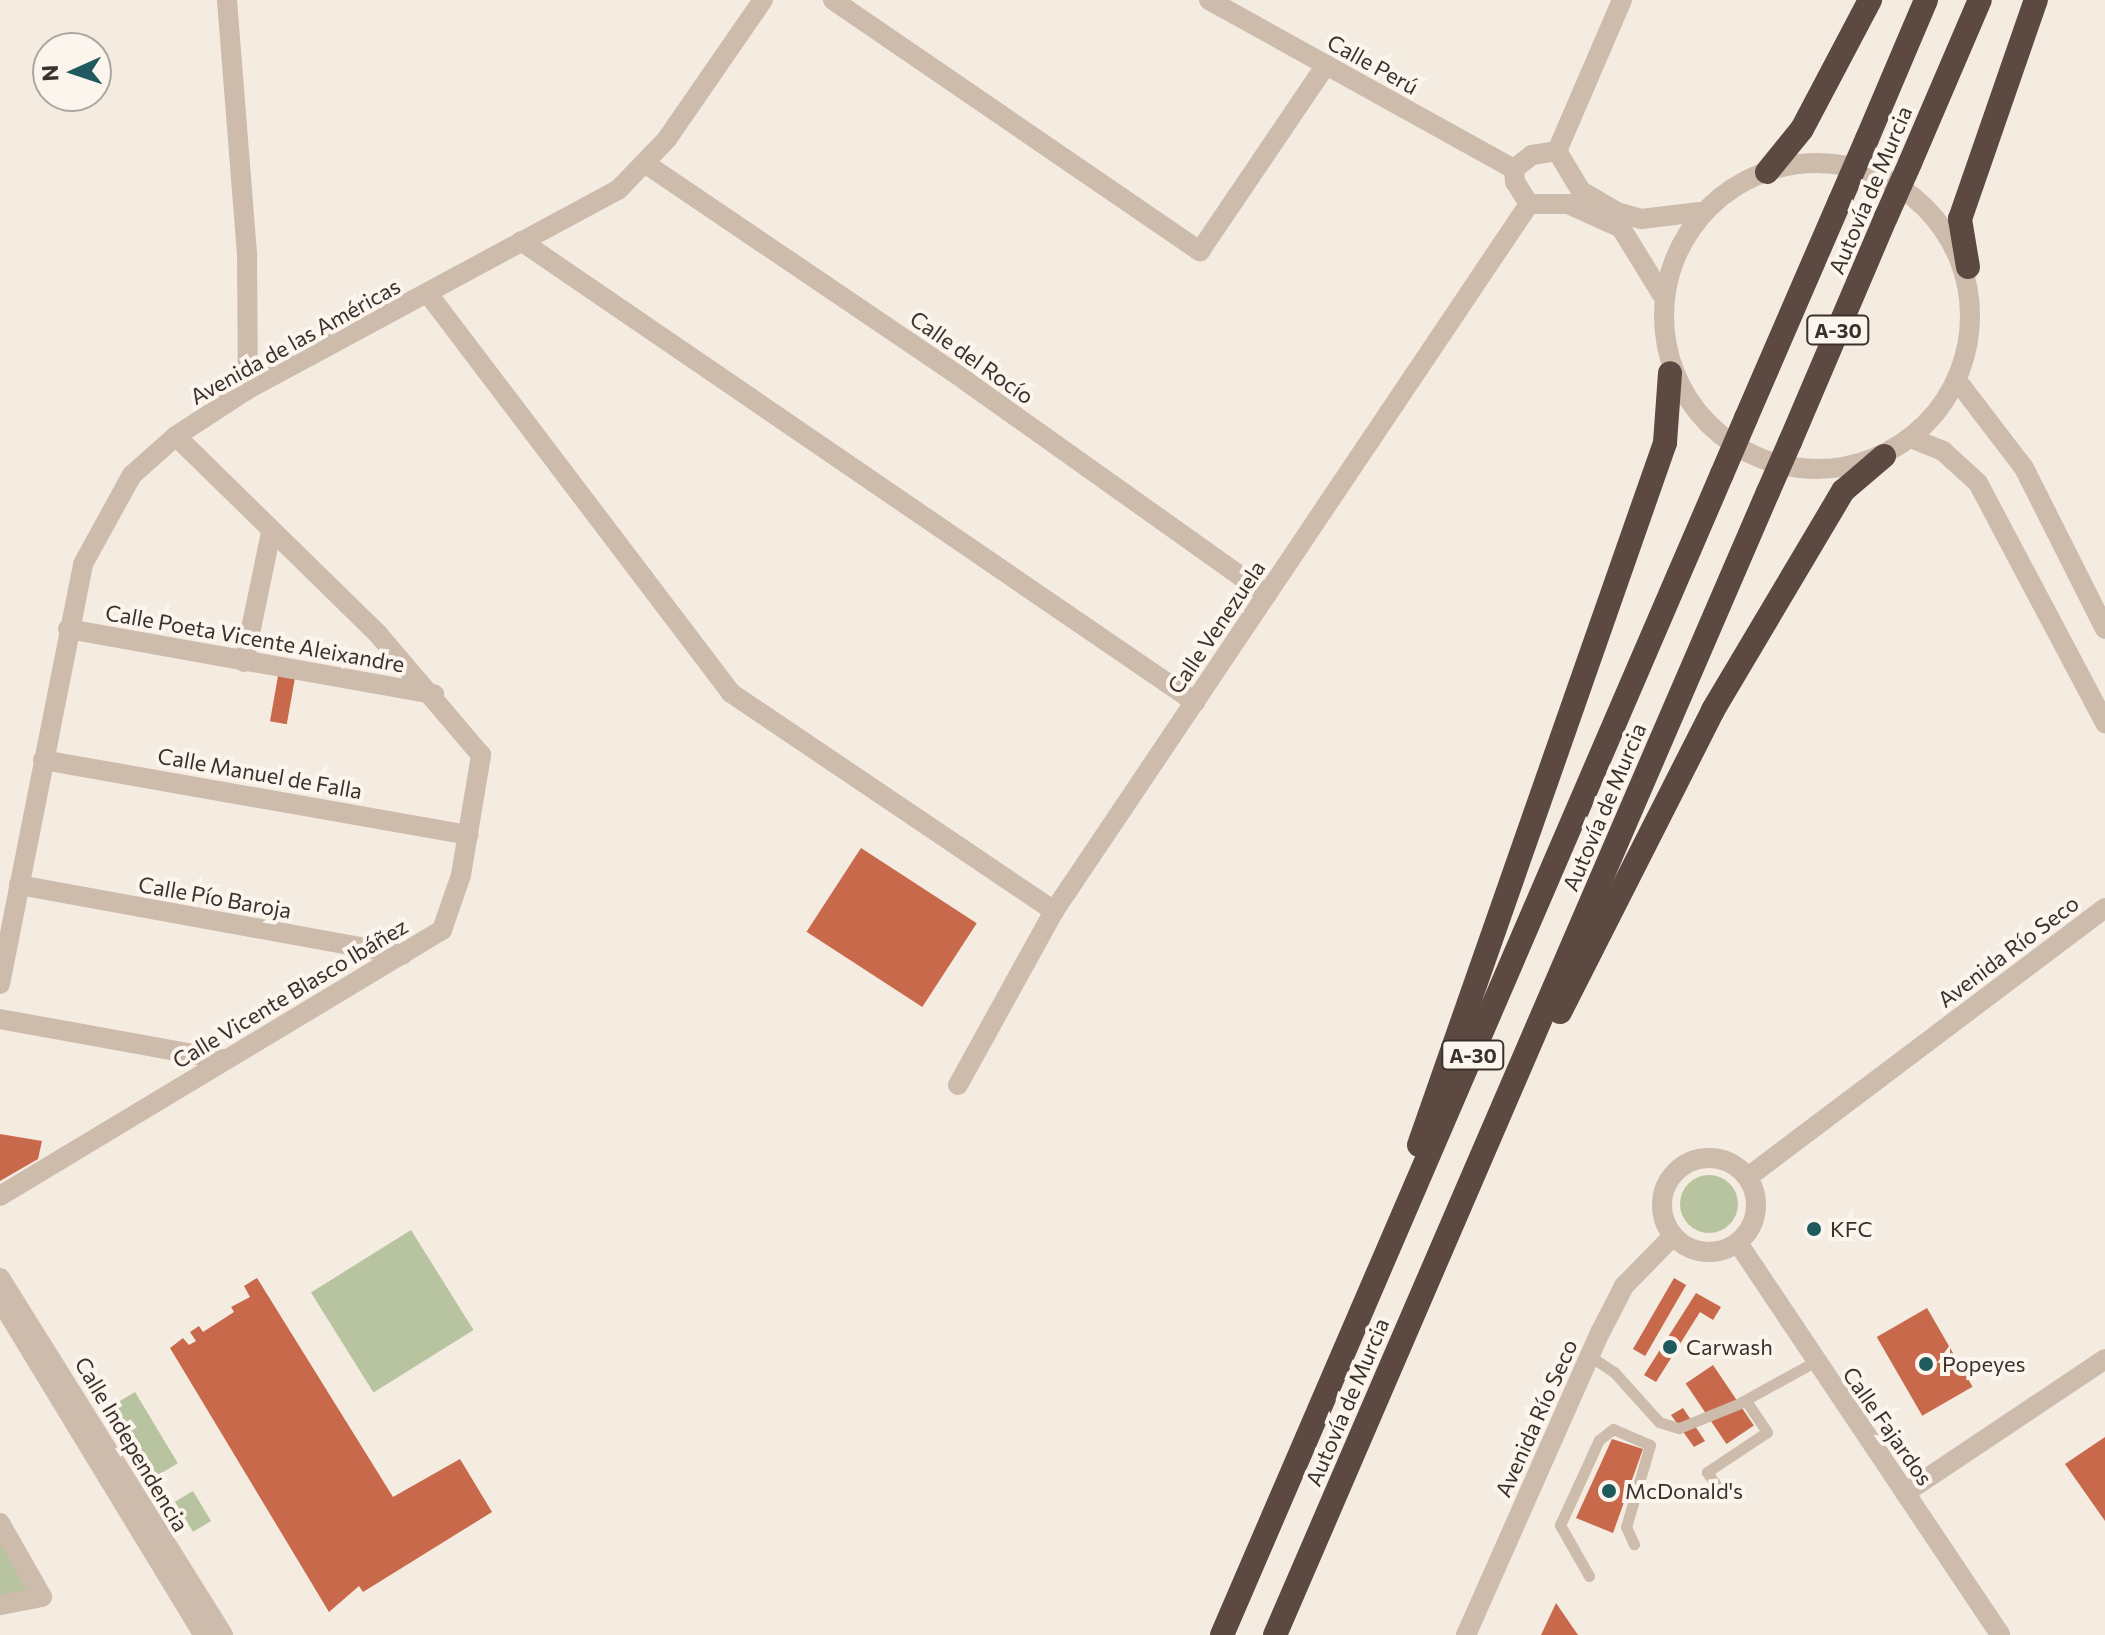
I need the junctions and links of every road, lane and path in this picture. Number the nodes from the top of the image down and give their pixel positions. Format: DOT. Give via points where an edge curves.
graph roads {
  1 [pos="227,0"];
  2 [pos="763,0"];
  3 [pos="833,0"];
  4 [pos="1209,0"];
  5 [pos="1622,0"];
  6 [pos="1870,0"];
  7 [pos="1926,0"];
  8 [pos="1980,0"];
  9 [pos="2036,0"];
  10 [pos="1326,65"];
  11 [pos="1557,151"];
  12 [pos="646,164"];
  13 [pos="1514,169"];
  14 [pos="1767,172"];
  15 [pos="1529,204"];
  16 [pos="1700,212"];
  17 [pos="521,241"];
  18 [pos="1968,267"];
  19 [pos="1661,293"];
  20 [pos="429,295"];
  21 [pos="1670,373"];
  22 [pos="1959,383"];
  23 [pos="248,389"];
  24 [pos="176,436"];
  25 [pos="1911,438"];
  26 [pos="1884,456"];
  27 [pos="271,533"];
  28 [pos="1267,595"];
  29 [pos="68,629"];
  30 [pos="2105,629"];
  31 [pos="244,662"];
  32 [pos="434,694"];
  33 [pos="1195,702"];
  34 [pos="2105,723"];
  35 [pos="43,760"];
  36 [pos="468,835"];
  37 [pos="19,885"];
  38 [pos="2105,908"];
  39 [pos="1054,911"];
  40 [pos="403,955"];
  41 [pos="0,984"];
  42 [pos="0,1019"];
  43 [pos="225,1060"];
  44 [pos="958,1085"];
  45 [pos="1748,1177"];
  46 [pos="0,1196"];
  47 [pos="1452,1224"];
  48 [pos="1673,1236"];
  49 [pos="1738,1243"];
  50 [pos="0,1278"];
  51 [pos="0,1300"];
  52 [pos="1355,1326"];
  53 [pos="1590,1356"];
  54 [pos="2105,1359"];
  55 [pos="1814,1362"];
  56 [pos="1746,1401"];
  57 [pos="1716,1485"];
  58 [pos="1905,1493"];
  59 [pos="0,1523"];
  60 [pos="1634,1544"];
  61 [pos="1589,1576"];
  62 [pos="0,1605"];
  63 [pos="204,1635"];
  64 [pos="223,1635"];
  65 [pos="1222,1635"];
  66 [pos="1275,1635"];
  67 [pos="1466,1635"];
  68 [pos="2000,1635"];
  1 -- 23 [label="street" via="247,253"];
  2 -- 12 [label="street, Avenida de las Américas"];
  3 -- 10 [label="street" via="1200,251"];
  4 -- 10 [label="street, Calle Perú"];
  5 -- 11 [label="street"];
  6 -- 14 [label="highway" via="1802,129"];
  7 -- 52 [label="highway, Autovía de Murcia / A-30, bridge"];
  8 -- 47 [label="highway, Autovía de Murcia / A-30, bridge"];
  9 -- 18 [label="highway" via="1960,219"];
  10 -- 13 [label="street, Calle Perú"];
  11 -- 13 [label="street" via="1532,155"];
  11 -- 16 [label="street" via="1581,191 1617,212 1641,219"];
  12 -- 17 [label="street, Avenida de las Américas" via="618,190"];
  12 -- 28 [label="street, Calle del Rocío" via="966,381"];
  13 -- 15 [label="street" via="1515,182"];
  14 -- 16 [label="street"];
  14 -- 18 [label="street" via="1839,165 1896,183 1946,226"];
  15 -- 19 [label="street" via="1568,204 1621,228"];
  15 -- 28 [label="street, Calle Venezuela"];
  16 -- 19 [label="street" via="1675,251"];
  17 -- 20 [label="street, Avenida de las Américas"];
  17 -- 33 [label="street"];
  18 -- 22 [label="street" via="1973,310"];
  19 -- 21 [label="street"];
  20 -- 23 [label="street, Avenida de las Américas"];
  20 -- 39 [label="street" via="731,693"];
  21 -- 26 [label="street" via="1706,424 1764,461 1843,471"];
  21 -- 52 [label="highway" via="1665,443"];
  22 -- 25 [label="street"];
  22 -- 30 [label="street" via="2024,468"];
  23 -- 24 [label="street, Avenida de las Américas"];
  24 -- 27 [label="street, Calle Vicente Blasco Ibáñez"];
  24 -- 29 [label="street, Avenida de las Américas" via="132,475 83,564"];
  25 -- 26 [label="street"];
  25 -- 34 [label="street" via="1943,451 1978,483"];
  26 -- 47 [label="highway" via="1843,491 1713,710"];
  27 -- 31 [label="street"];
  27 -- 32 [label="street, Calle Vicente Blasco Ibáñez"];
  28 -- 33 [label="street, Calle Venezuela"];
  29 -- 31 [label="street, Calle Poeta Vicente Aleixandre"];
  29 -- 35 [label="street, Avenida de las Américas"];
  31 -- 32 [label="street, Calle Poeta Vicente Aleixandre"];
  32 -- 36 [label="street, Calle Vicente Blasco Ibáñez" via="481,755"];
  33 -- 39 [label="street, Calle Venezuela"];
  35 -- 36 [label="street, Calle Manuel de Falla"];
  35 -- 37 [label="street, Avenida de las Américas"];
  36 -- 40 [label="street, Calle Vicente Blasco Ibáñez" via="442,930"];
  37 -- 40 [label="street, Calle Pío Baroja"];
  37 -- 41 [label="street, Avenida de las Américas"];
  38 -- 45 [label="street, Avenida Río Seco"];
  39 -- 44 [label="street, Calle Venezuela"];
  40 -- 43 [label="street, Calle Vicente Blasco Ibáñez"];
  42 -- 43 [label="street"];
  43 -- 46 [label="street, Calle Vicente Blasco Ibáñez"];
  45 -- 48 [label="street" via="1737,1166 1708,1157 1680,1167 1670,1179 1662,1208"];
  45 -- 49 [label="street" via="1757,1205 1748,1233"];
  47 -- 66 [label="highway, Autovía de Murcia / A-30"];
  48 -- 49 [label="street" via="1689,1248 1709,1253"];
  48 -- 53 [label="street, Avenida Río Seco" via="1624,1286"];
  49 -- 55 [label="street, Calle Fajardos"];
  50 -- 64 [label="street, Calle Independencia"];
  51 -- 63 [label="street, Calle Independencia"];
  52 -- 65 [label="highway, Autovía de Murcia / A-30"];
  53 -- 56 [label="lane" via="1614,1372 1667,1426 1690,1425"];
  53 -- 67 [label="street, Avenida Río Seco"];
  54 -- 58 [label="street"];
  55 -- 56 [label="lane"];
  55 -- 58 [label="street, Calle Fajardos"];
  56 -- 57 [label="lane" via="1767,1432 1707,1472"];
  58 -- 68 [label="street, Calle Fajardos"];
  59 -- 62 [label="street" via="42,1597"];
  60 -- 61 [label="lane" via="1626,1527 1650,1445 1613,1429 1599,1440 1560,1525"];
}
